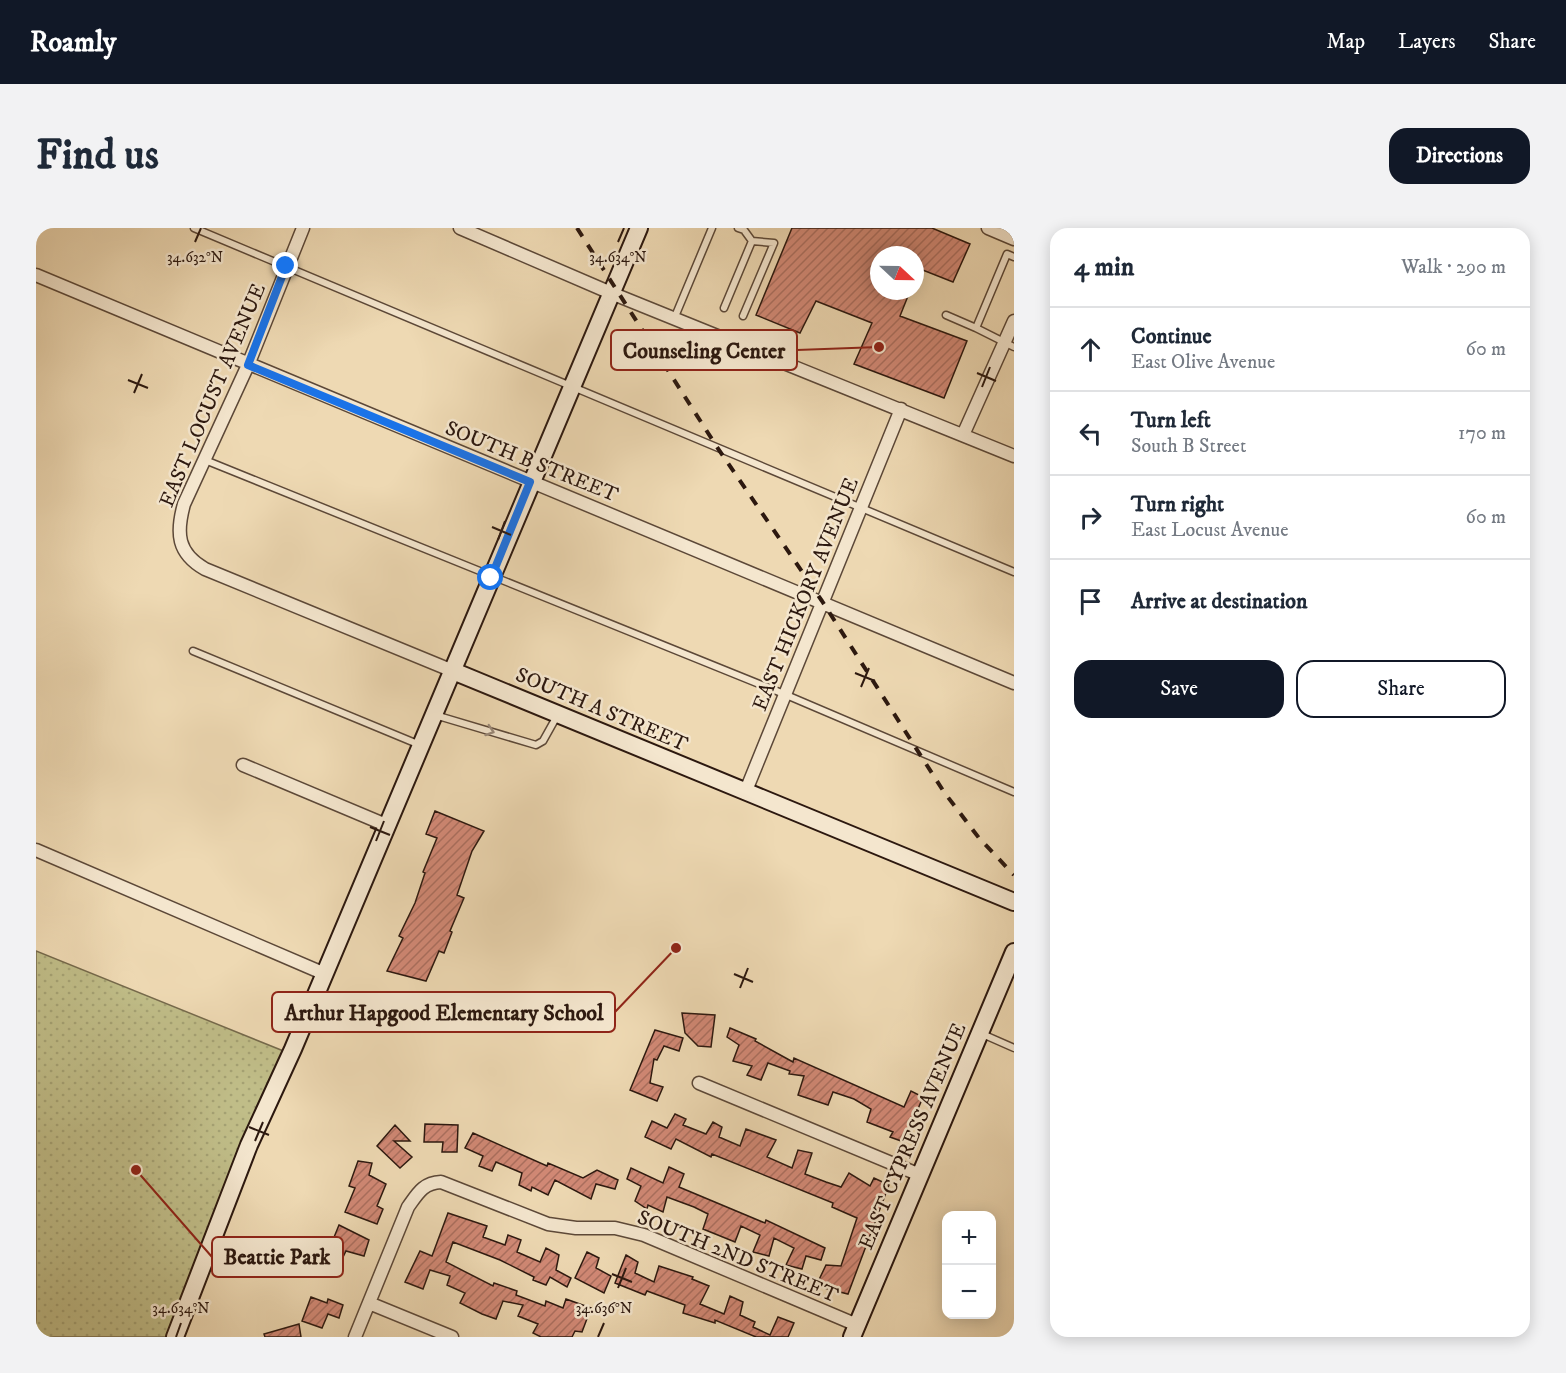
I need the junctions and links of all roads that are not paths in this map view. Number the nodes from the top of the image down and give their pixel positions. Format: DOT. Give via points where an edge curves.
graph roads {
  1 [pos="194,228"];
  2 [pos="303,228"];
  3 [pos="460,228"];
  4 [pos="639,228"];
  5 [pos="712,228"];
  6 [pos="738,228"];
  7 [pos="988,228"];
  8 [pos="1014,239"];
  9 [pos="752,241"];
  10 [pos="1014,257"];
  11 [pos="286,266"];
  12 [pos="36,276"];
  13 [pos="611,293"];
  14 [pos="724,308"];
  15 [pos="946,315"];
  16 [pos="743,316"];
  17 [pos="674,318"];
  18 [pos="1014,321"];
  19 [pos="976,328"];
  20 [pos="1009,345"];
  21 [pos="248,365"];
  22 [pos="571,387"];
  23 [pos="902,409"];
  24 [pos="963,435"];
  25 [pos="1014,456"];
  26 [pos="205,460"];
  27 [pos="530,482"];
  28 [pos="862,507"];
  29 [pos="182,546"];
  30 [pos="1014,572"];
  31 [pos="491,578"];
  32 [pos="822,601"];
  33 [pos="193,651"];
  34 [pos="453,672"];
  35 [pos="1014,682"];
  36 [pos="784,694"];
  37 [pos="434,715"];
  38 [pos="557,715"];
  39 [pos="421,745"];
  40 [pos="243,765"];
  41 [pos="1014,792"];
  42 [pos="745,793"];
  43 [pos="386,825"];
  44 [pos="36,850"];
  45 [pos="1014,902"];
  46 [pos="1014,952"];
  47 [pos="325,974"];
  48 [pos="980,1032"];
  49 [pos="1014,1048"];
  50 [pos="699,1083"];
  51 [pos="920,1175"];
  52 [pos="369,1303"];
  53 [pos="855,1331"];
  54 [pos="175,1337"];
  55 [pos="355,1337"];
  56 [pos="452,1337"];
  1 -- 11 [label="lane"];
  2 -- 11 [label="street, EAST LOCUST AVENUE"];
  3 -- 13 [label="street"];
  4 -- 13 [label="street"];
  5 -- 17 [label="lane"];
  6 -- 9 [label="lane"];
  7 -- 8 [label="street"];
  9 -- 14 [label="lane"];
  9 -- 16 [label="lane" via="774,243"];
  10 -- 19 [label="lane" via="1007,254"];
  11 -- 21 [label="street, EAST LOCUST AVENUE"];
  11 -- 22 [label="lane"];
  12 -- 21 [label="street, SOUTH B STREET"];
  13 -- 17 [label="street"];
  13 -- 22 [label="street"];
  15 -- 19 [label="lane"];
  17 -- 23 [label="street"];
  18 -- 20 [label="street"];
  19 -- 20 [label="lane"];
  20 -- 24 [label="street"];
  21 -- 26 [label="street, EAST LOCUST AVENUE"];
  21 -- 27 [label="street, SOUTH B STREET"];
  22 -- 27 [label="street"];
  22 -- 28 [label="lane"];
  23 -- 24 [label="street"];
  23 -- 28 [label="street, EAST HICKORY AVENUE"];
  24 -- 25 [label="street"];
  26 -- 29 [label="street, EAST LOCUST AVENUE" via="180,517"];
  26 -- 31 [label="lane"];
  27 -- 31 [label="street"];
  27 -- 32 [label="street, SOUTH B STREET"];
  28 -- 30 [label="lane"];
  28 -- 32 [label="street, EAST HICKORY AVENUE"];
  29 -- 34 [label="street, SOUTH A STREET" via="190,561 204,569"];
  31 -- 34 [label="street"];
  31 -- 36 [label="lane"];
  32 -- 35 [label="street, SOUTH B STREET"];
  32 -- 36 [label="street, EAST HICKORY AVENUE"];
  33 -- 39 [label="lane"];
  34 -- 37 [label="street"];
  34 -- 38 [label="street, SOUTH A STREET"];
  36 -- 41 [label="lane"];
  36 -- 42 [label="street, EAST HICKORY AVENUE"];
  37 -- 38 [label="lane, one-way" via="536,745 543,741"];
  37 -- 39 [label="street"];
  38 -- 42 [label="street, SOUTH A STREET"];
  39 -- 43 [label="street"];
  40 -- 43 [label="street"];
  42 -- 45 [label="street, SOUTH A STREET"];
  43 -- 47 [label="street"];
  44 -- 47 [label="street"];
  46 -- 48 [label="street, EAST CYPRESS AVENUE"];
  47 -- 54 [label="street" via="249,1146"];
  48 -- 49 [label="lane"];
  48 -- 51 [label="street, EAST CYPRESS AVENUE"];
  50 -- 51 [label="street"];
  51 -- 53 [label="street, EAST CYPRESS AVENUE"];
  52 -- 53 [label="street, SOUTH 2ND STREET" via="408,1207 420,1189 441,1182 548,1224 615,1228 644,1235"];
  52 -- 55 [label="street"];
  52 -- 56 [label="street"];
}
